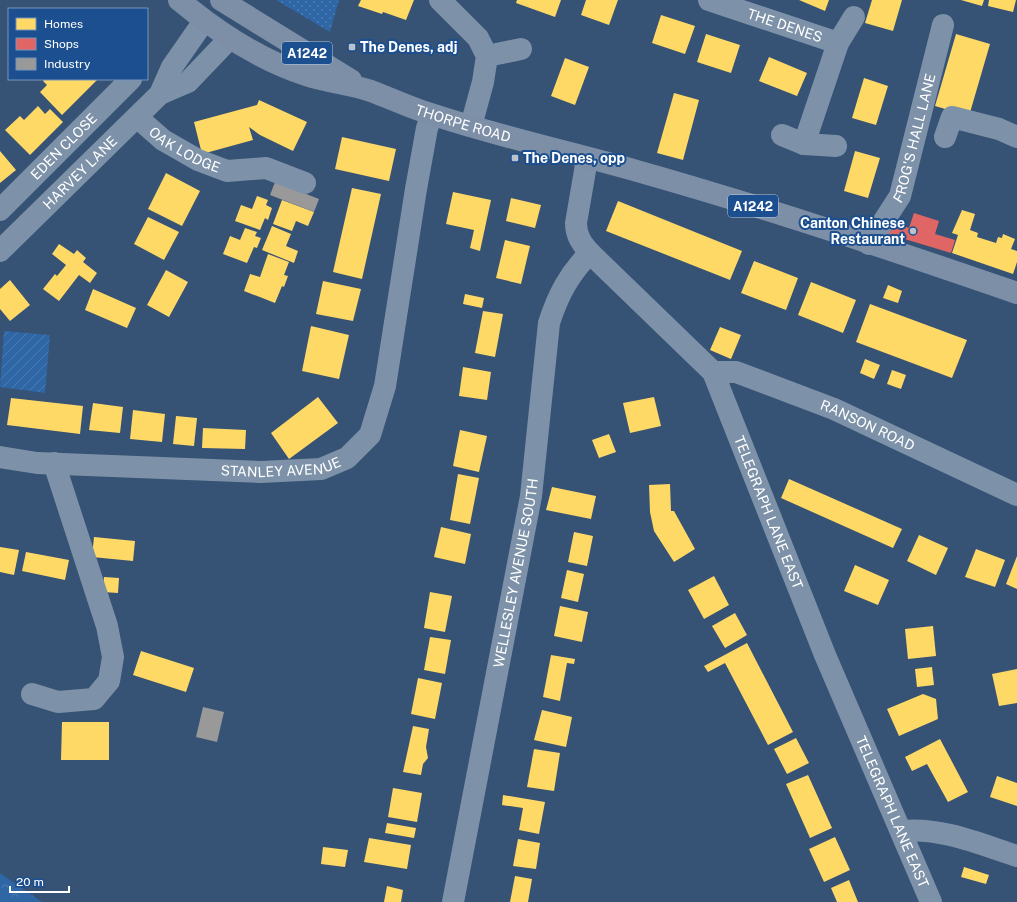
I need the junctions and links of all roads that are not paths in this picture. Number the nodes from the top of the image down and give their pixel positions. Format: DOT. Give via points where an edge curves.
graph roads {
  1 [pos="180,0"];
  2 [pos="220,0"];
  3 [pos="440,0"];
  4 [pos="709,0"];
  5 [pos="245,16"];
  6 [pos="854,16"];
  7 [pos="204,21"];
  8 [pos="943,25"];
  9 [pos="230,38"];
  10 [pos="838,43"];
  11 [pos="521,49"];
  12 [pos="487,56"];
  13 [pos="127,80"];
  14 [pos="369,90"];
  15 [pos="160,94"];
  16 [pos="432,115"];
  17 [pos="138,118"];
  18 [pos="471,126"];
  19 [pos="782,136"];
  20 [pos="945,137"];
  21 [pos="1017,137"];
  22 [pos="804,144"];
  23 [pos="836,146"];
  24 [pos="587,159"];
  25 [pos="305,183"];
  26 [pos="0,210"];
  27 [pos="869,244"];
  28 [pos="1,248"];
  29 [pos="590,253"];
  30 [pos="1017,293"];
  31 [pos="713,372"];
  32 [pos="0,457"];
  33 [pos="54,464"];
  34 [pos="1017,495"];
  35 [pos="32,694"];
  36 [pos="902,831"];
  37 [pos="1017,856"];
  38 [pos="453,902"];
  39 [pos="931,902"];
  1 -- 7 [label="main road, A1242"];
  2 -- 5 [label="main road, A1242"];
  2 -- 7 [label="main road, A1242"];
  3 -- 12 [label="street" via="478,38"];
  4 -- 10 [label="street, THE DENES"];
  5 -- 9 [label="main road"];
  5 -- 14 [label="main road, THORPE ROAD / A1242"];
  6 -- 10 [label="street, THE DENES"];
  7 -- 9 [label="main road, A1242"];
  7 -- 15 [label="street, HARVEY LANE" via="172,67"];
  8 -- 27 [label="street, FROG'S HALL LANE" via="900,196"];
  9 -- 14 [label="main road, THORPE ROAD / A1242" via="306,75"];
  9 -- 15 [label="street, HARVEY LANE" via="188,82"];
  10 -- 22 [label="street, THE DENES"];
  11 -- 12 [label="street"];
  12 -- 18 [label="street"];
  13 -- 26 [label="street, EDEN CLOSE"];
  14 -- 16 [label="main road, THORPE ROAD / A1242"];
  15 -- 17 [label="street, HARVEY LANE"];
  16 -- 18 [label="main road, THORPE ROAD / A1242"];
  16 -- 33 [label="street, STANLEY AVENUE" via="427,128 416,189 385,386 370,435 347,458 321,469 261,472"];
  17 -- 25 [label="street, OAK LODGE" via="163,140 198,160 227,171 266,168"];
  17 -- 28 [label="street, HARVEY LANE"];
  18 -- 24 [label="main road, THORPE ROAD / A1242"];
  19 -- 22 [label="street"];
  20 -- 21 [label="street" via="952,117 1000,129"];
  22 -- 23 [label="street"];
  24 -- 27 [label="main road, THORPE ROAD / A1242" via="635,170 719,195"];
  24 -- 29 [label="street, TELEGRAPH LANE EAST" via="576,232"];
  27 -- 30 [label="main road, THORPE ROAD / A1242"];
  29 -- 31 [label="street, TELEGRAPH LANE EAST"];
  29 -- 38 [label="street, WELLESLEY AVENUE SOUTH" via="568,279 549,323 531,496"];
  31 -- 34 [label="street, RANSON ROAD" via="736,372 834,409"];
  31 -- 36 [label="street, TELEGRAPH LANE EAST" via="825,655"];
  32 -- 33 [label="street, STANLEY AVENUE"];
  33 -- 35 [label="street" via="107,626 113,657 109,681 94,699 58,702"];
  36 -- 37 [label="street" via="942,833"];
  36 -- 39 [label="street, TELEGRAPH LANE EAST"];
}
